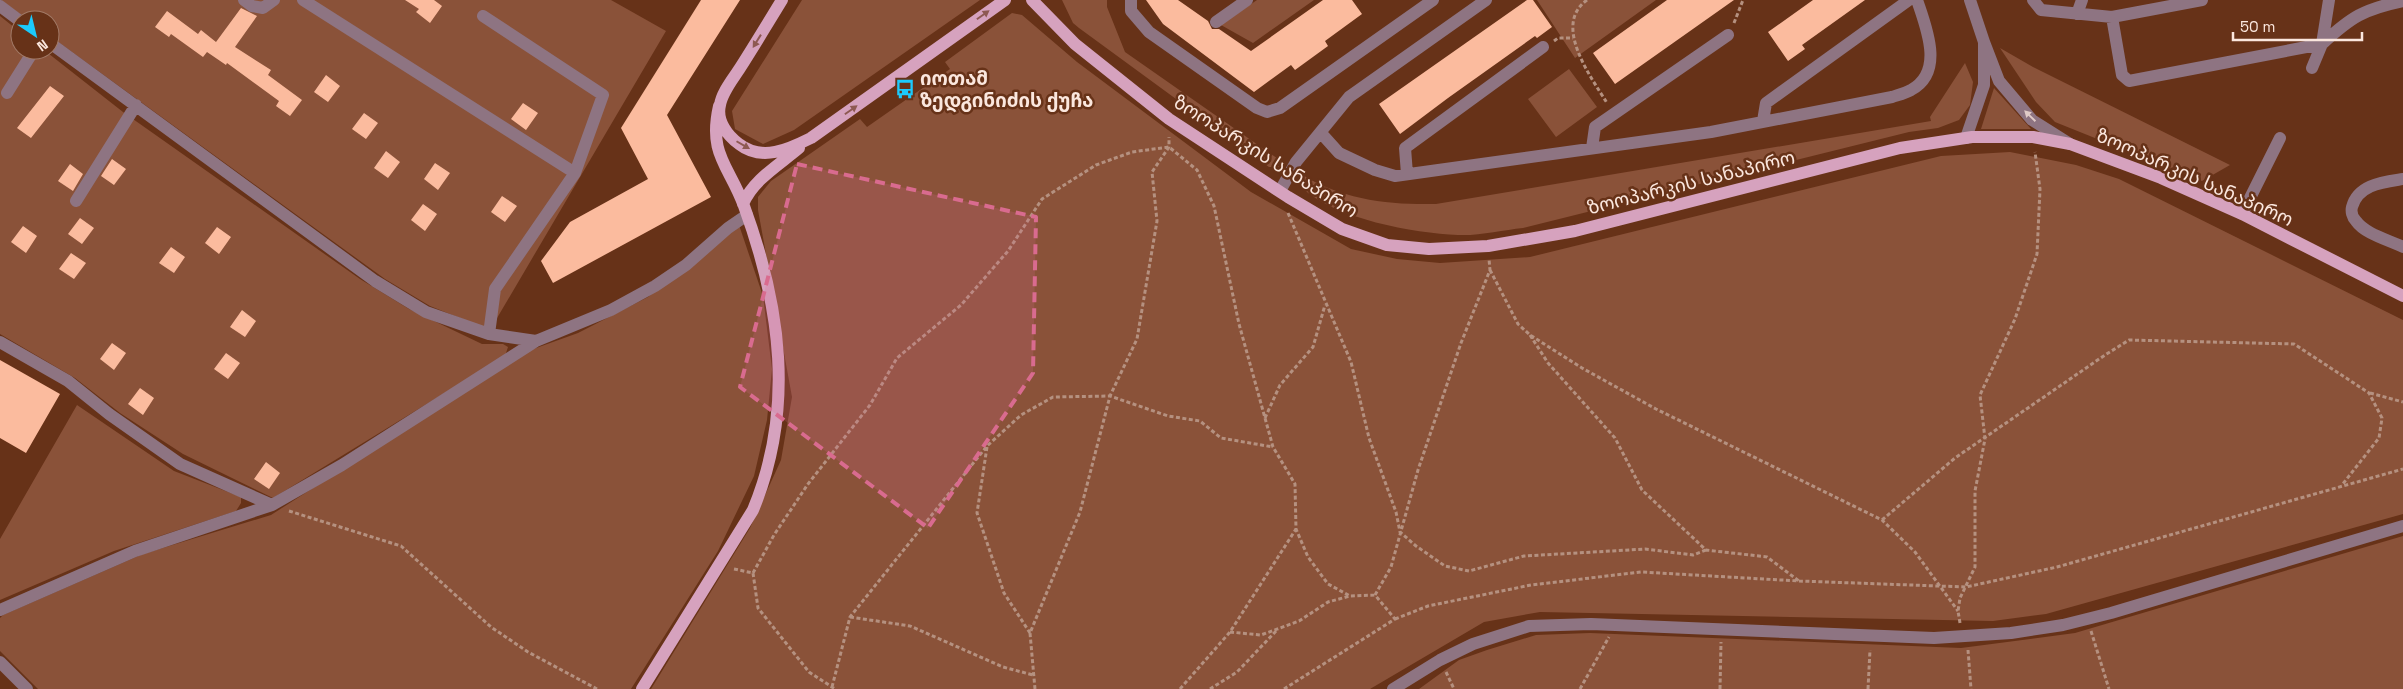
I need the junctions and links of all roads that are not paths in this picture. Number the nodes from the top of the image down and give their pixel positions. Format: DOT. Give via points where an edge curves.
graph roads {
  1 [pos="244,0"];
  2 [pos="274,0"];
  3 [pos="303,0"];
  4 [pos="782,0"];
  5 [pos="1005,0"];
  6 [pos="1032,0"];
  7 [pos="1131,0"];
  8 [pos="1247,0"];
  9 [pos="1433,0"];
  10 [pos="1486,0"];
  11 [pos="1909,0"];
  12 [pos="1917,0"];
  13 [pos="1970,0"];
  14 [pos="2033,0"];
  15 [pos="2082,0"];
  16 [pos="2200,0"];
  17 [pos="2329,0"];
  18 [pos="2403,1"];
  19 [pos="2076,14"];
  20 [pos="483,16"];
  21 [pos="2112,17"];
  22 [pos="1216,22"];
  23 [pos="1728,35"];
  24 [pos="1984,42"];
  25 [pos="2322,44"];
  26 [pos="1544,47"];
  27 [pos="60,50"];
  28 [pos="28,60"];
  29 [pos="2312,68"];
  30 [pos="7,93"];
  31 [pos="136,106"];
  32 [pos="719,106"];
  33 [pos="1763,122"];
  34 [pos="1321,133"];
  35 [pos="811,138"];
  36 [pos="1966,138"];
  37 [pos="2280,138"];
  38 [pos="2070,144"];
  39 [pos="1592,148"];
  40 [pos="574,172"];
  41 [pos="1407,174"];
  42 [pos="2403,179"];
  43 [pos="1280,192"];
  44 [pos="76,201"];
  45 [pos="745,210"];
  46 [pos="2242,214"];
  47 [pos="2403,247"];
  48 [pos="2403,296"];
  49 [pos="489,334"];
  50 [pos="536,341"];
  51 [pos="0,342"];
  52 [pos="272,505"];
  53 [pos="2403,526"];
  54 [pos="0,610"];
  55 [pos="0,662"];
  56 [pos="27,689"];
  57 [pos="642,689"];
  58 [pos="1394,689"];
  1 -- 2 [label="street" via="263,8"];
  3 -- 40 [label="street"];
  4 -- 32 [label="main road, one-way"];
  35 -- 5 [label="main road, one-way"];
  6 -- 43 [label="main road, ზოოპარკის სანაპირო" via="1076,44 1169,119"];
  7 -- 9 [label="street" via="1131,11 1149,32 1267,112 1280,108"];
  8 -- 22 [label="street"];
  10 -- 34 [label="street" via="1349,98"];
  11 -- 33 [label="street" via="1766,103"];
  12 -- 33 [label="street" via="1932,65 1915,87 1892,97"];
  13 -- 24 [label="street"];
  14 -- 19 [label="street" via="2041,10"];
  15 -- 19 [label="street"];
  16 -- 21 [label="street"];
  17 -- 25 [label="street"];
  18 -- 25 [label="street" via="2360,13 2345,22"];
  19 -- 21 [label="street"];
  20 -- 40 [label="street" via="603,95"];
  21 -- 25 [label="street" via="2122,75 2129,81"];
  23 -- 39 [label="street" via="1595,127"];
  24 -- 36 [label="street" via="1984,85"];
  38 -- 24 [label="street, one-way" via="2032,120 1999,81"];
  25 -- 29 [label="street"];
  26 -- 41 [label="street" via="1405,148"];
  27 -- 31 [label="street"];
  28 -- 30 [label="street"];
  31 -- 44 [label="street"];
  31 -- 49 [label="street" via="375,281 426,312"];
  32 -- 35 [label="main road, one-way" via="725,130 743,147 756,152 785,150"];
  32 -- 45 [label="main road" via="714,132 716,141 720,157"];
  33 -- 39 [label="street"];
  34 -- 41 [label="street" via="1339,153 1375,170 1395,176"];
  34 -- 43 [label="street" via="1294,164"];
  35 -- 45 [label="main road" via="756,184 749,192"];
  36 -- 38 [label="main road, ზოოპარკის სანაპირო" via="2033,138"];
  36 -- 43 [label="main road, ზოოპარკის სანაპირო" via="1900,148 1575,231 1488,246 1429,249 1387,245 1342,229"];
  37 -- 46 [label="street"];
  38 -- 46 [label="main road, ზოოპარკის სანაპირო" via="2162,178"];
  39 -- 41 [label="street"];
  40 -- 49 [label="street" via="495,289"];
  42 -- 47 [label="street" via="2380,182 2360,192 2351,211 2365,228"];
  45 -- 50 [label="street" via="686,265 656,286 612,310"];
  45 -- 57 [label="main road" via="765,266 777,330 777,432 765,480 752,510"];
  46 -- 48 [label="main road, ზოოპარკის სანაპირო"];
  49 -- 50 [label="street"];
  50 -- 52 [label="street" via="335,469"];
  51 -- 52 [label="street" via="68,381 180,464"];
  52 -- 54 [label="street" via="136,551"];
  53 -- 58 [label="street" via="2087,619 2011,633 1934,638 1616,625 1529,626 1473,644"];
  55 -- 56 [label="street"];
}
